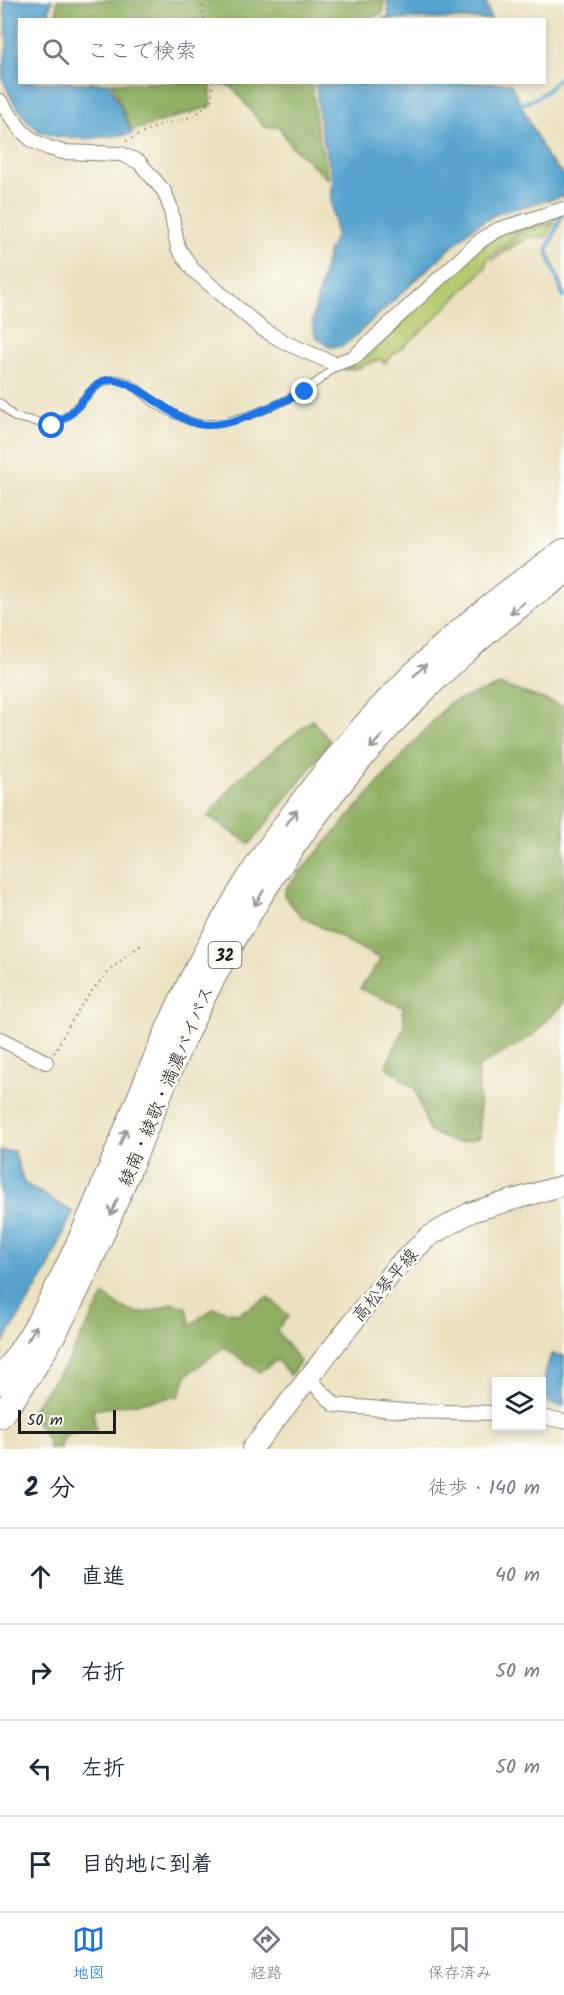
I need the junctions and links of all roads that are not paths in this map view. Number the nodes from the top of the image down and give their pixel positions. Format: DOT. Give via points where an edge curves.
graph roads {
  1 [pos="0,100"];
  2 [pos="562,210"];
  3 [pos="335,364"];
  4 [pos="0,403"];
  5 [pos="564,552"];
  6 [pos="564,573"];
  7 [pos="0,1039"];
  8 [pos="46,1062"];
  9 [pos="564,1185"];
  10 [pos="307,1377"];
  11 [pos="0,1382"];
  12 [pos="492,1413"];
  13 [pos="0,1416"];
  14 [pos="546,1418"];
  15 [pos="564,1421"];
  16 [pos="252,1449"];
  1 -- 3 [label="street" via="11,119 33,141 63,152 131,157 164,191 178,248 193,270 261,328"];
  2 -- 3 [label="street" via="497,230 480,241 354,357"];
  3 -- 4 [label="lane" via="330,374 305,392 233,421 206,425 193,423 115,379 95,386 72,412 52,426 14,417"];
  11 -- 5 [label="highway, 綾南・綾歌・満濃バイパス / 32, one-way" via="70,1262 187,991 217,933 280,833 338,758 416,674 506,594"];
  6 -- 13 [label="highway, 綾南・綾歌・満濃バイパス / 32, one-way" via="493,628 427,688 350,771 292,846 231,943 196,1011 56,1334"];
  7 -- 8 [label="street"];
  9 -- 10 [label="main road, 高松琴平線" via="471,1212 428,1237 395,1269"];
  10 -- 12 [label="street" via="335,1405"];
  10 -- 16 [label="main road, 高松琴平線"];
  14 -- 15 [label="street"];
}
